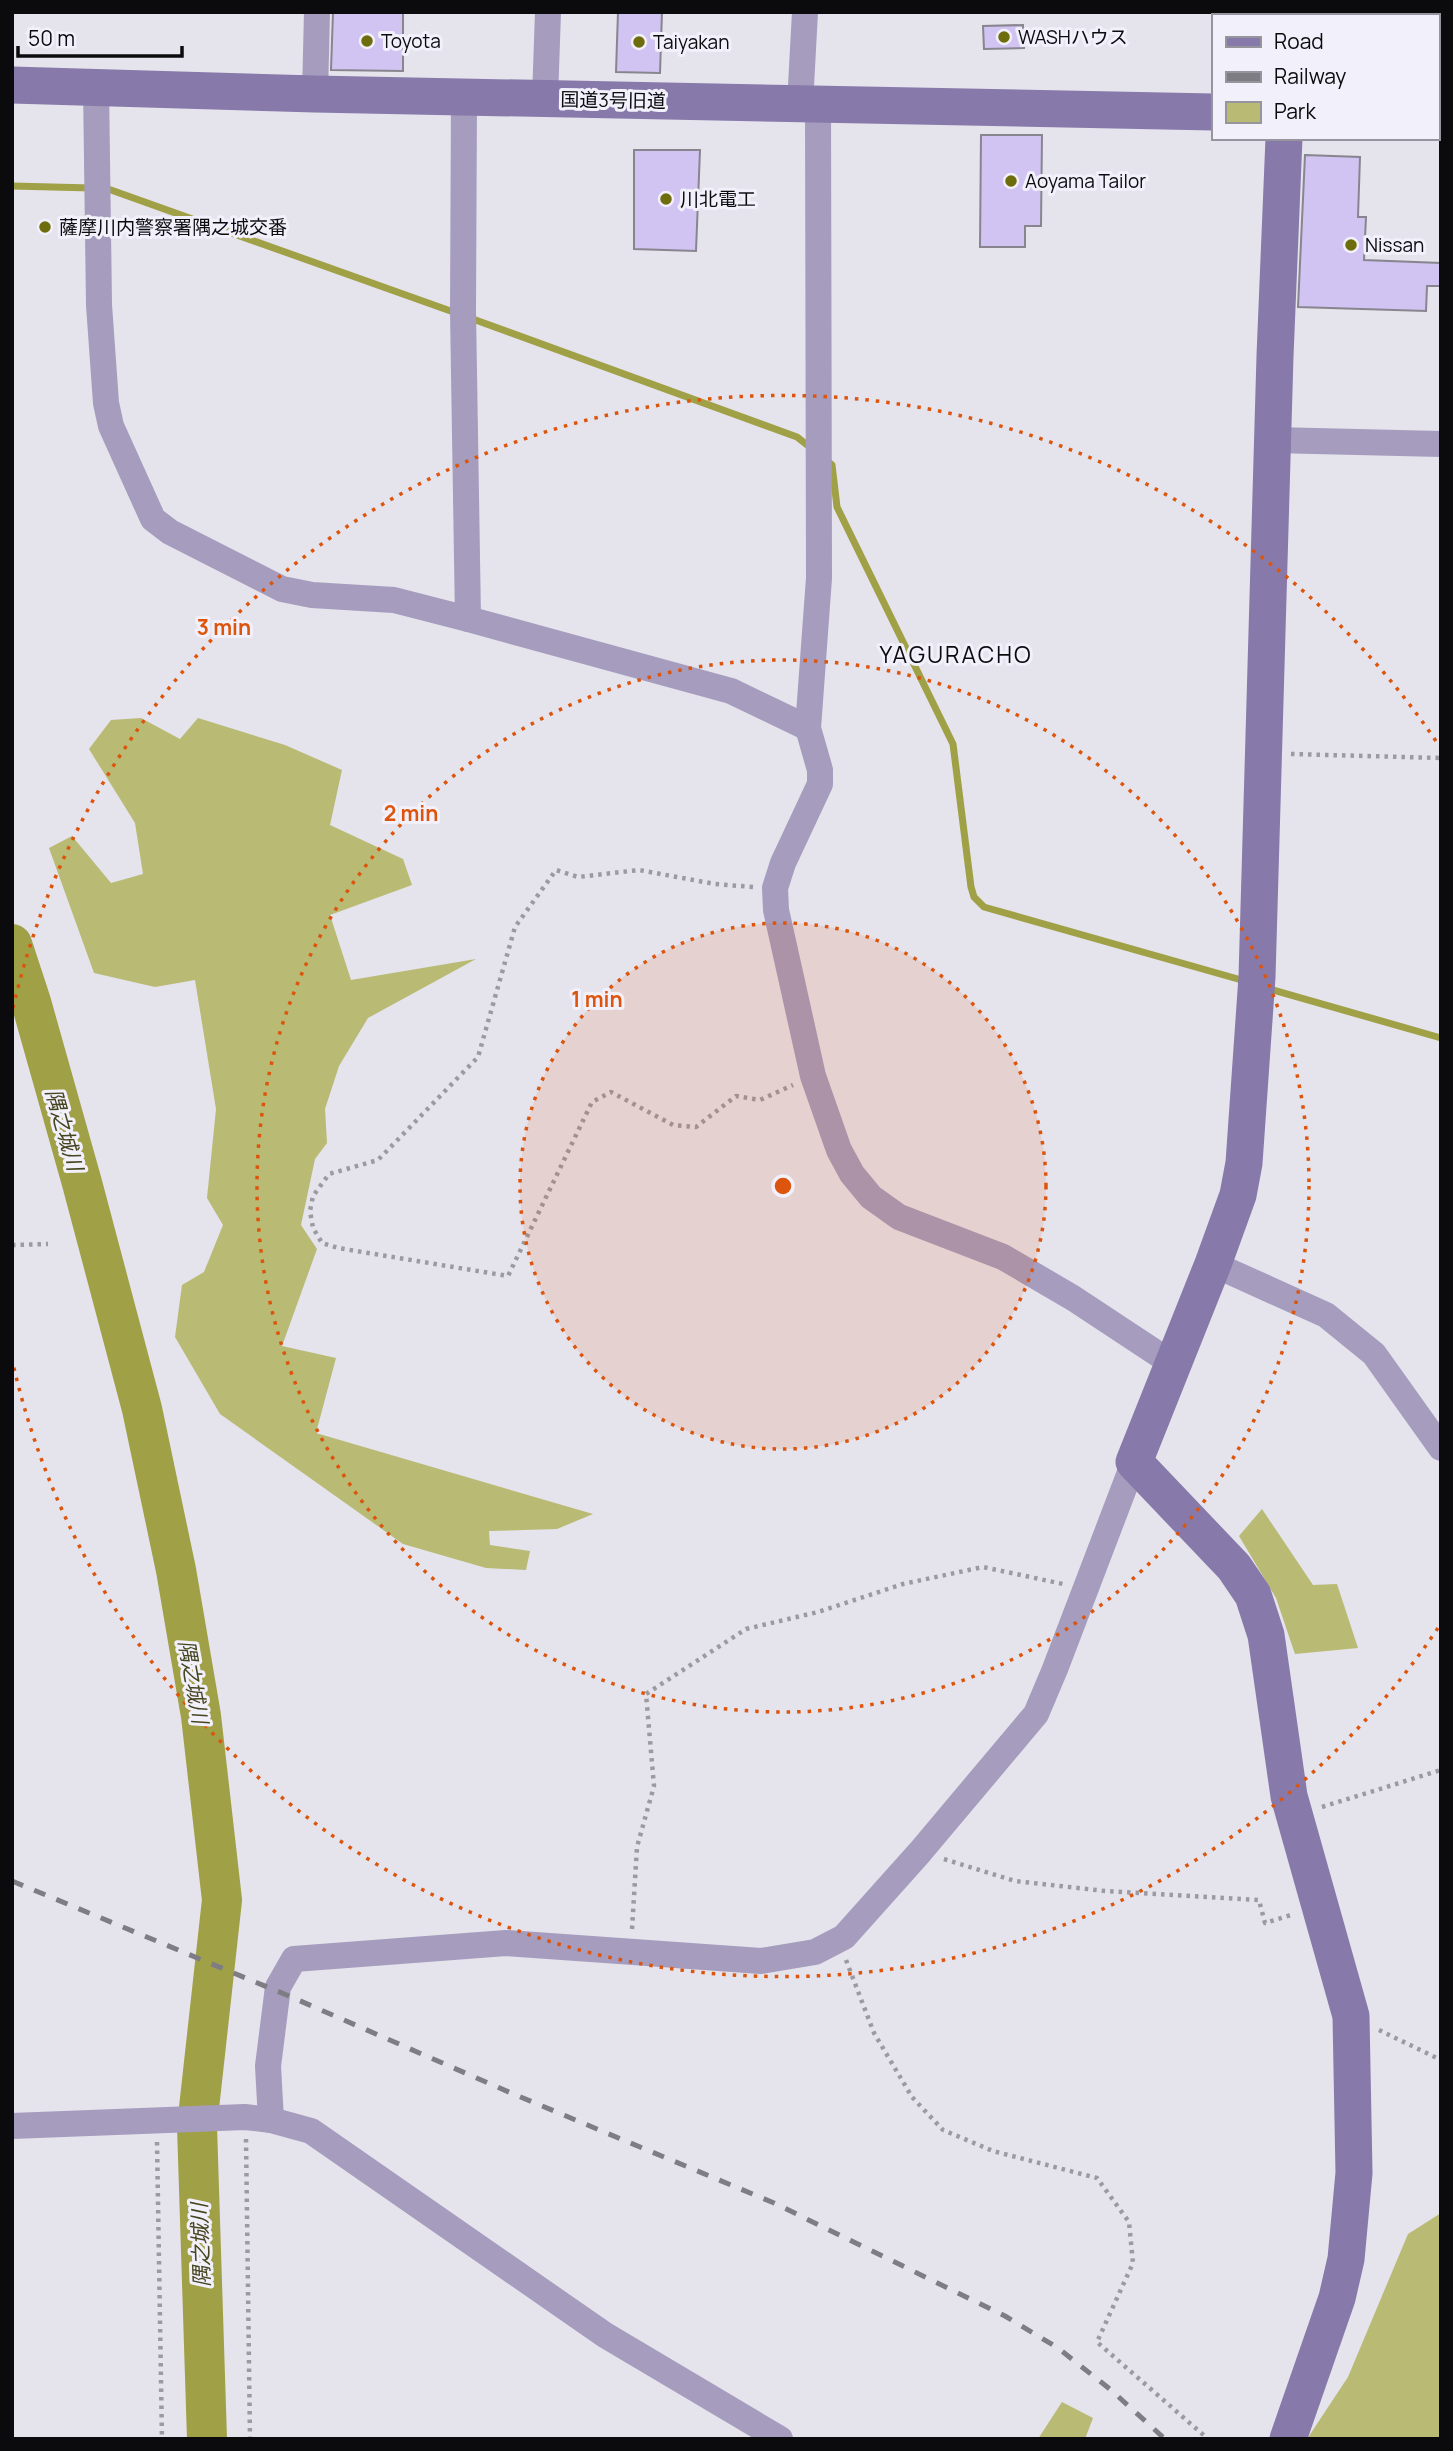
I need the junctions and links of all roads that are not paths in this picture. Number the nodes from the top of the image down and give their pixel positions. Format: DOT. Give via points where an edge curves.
graph roads {
  1 [pos="317,12"];
  2 [pos="548,12"];
  3 [pos="805,12"];
  4 [pos="12,85"];
  5 [pos="96,86"];
  6 [pos="315,94"];
  7 [pos="464,97"];
  8 [pos="545,99"];
  9 [pos="809,104"];
  10 [pos="1212,112"];
  11 [pos="1284,140"];
  12 [pos="1273,440"];
  13 [pos="1441,444"];
  14 [pos="468,619"];
  15 [pos="808,728"];
  16 [pos="1213,1264"];
  17 [pos="1173,1364"];
  18 [pos="1441,1448"];
  19 [pos="1134,1462"];
  20 [pos="258,2118"];
  21 [pos="12,2126"];
  22 [pos="780,2439"];
  23 [pos="1288,2439"];
  1 -- 6 [label="street"];
  2 -- 8 [label="street"];
  3 -- 9 [label="street"];
  4 -- 5 [label="street, 国道3号旧道"];
  5 -- 6 [label="street, 国道3号旧道"];
  5 -- 14 [label="street" via="99,305 106,403 111,426 153,519 282,589 394,600"];
  6 -- 7 [label="street, 国道3号旧道"];
  7 -- 8 [label="street, 国道3号旧道"];
  7 -- 14 [label="street"];
  8 -- 9 [label="street, 国道3号旧道"];
  9 -- 10 [label="street, 国道3号旧道"];
  9 -- 15 [label="street" via="819,578"];
  11 -- 12 [label="street"];
  12 -- 13 [label="street"];
  12 -- 16 [label="street" via="1257,985 1244,1163 1238,1195"];
  14 -- 15 [label="street" via="731,691"];
  15 -- 17 [label="street" via="820,784 783,863 775,888 776,910 813,1076 852,1174 871,1198 899,1217 1003,1257"];
  16 -- 17 [label="street"];
  16 -- 18 [label="street" via="1326,1315 1374,1354"];
  17 -- 19 [label="street"];
  19 -- 20 [label="street" via="1036,1714 844,1937 815,1952 761,1961 506,1943 294,1959 278,1987"];
  19 -- 23 [label="street" via="1234,1567 1253,1595 1266,1635 1289,1796 1351,2016 1354,2173 1346,2259"];
  20 -- 21 [label="street"];
  20 -- 22 [label="street" via="311,2131 606,2335"];
}
